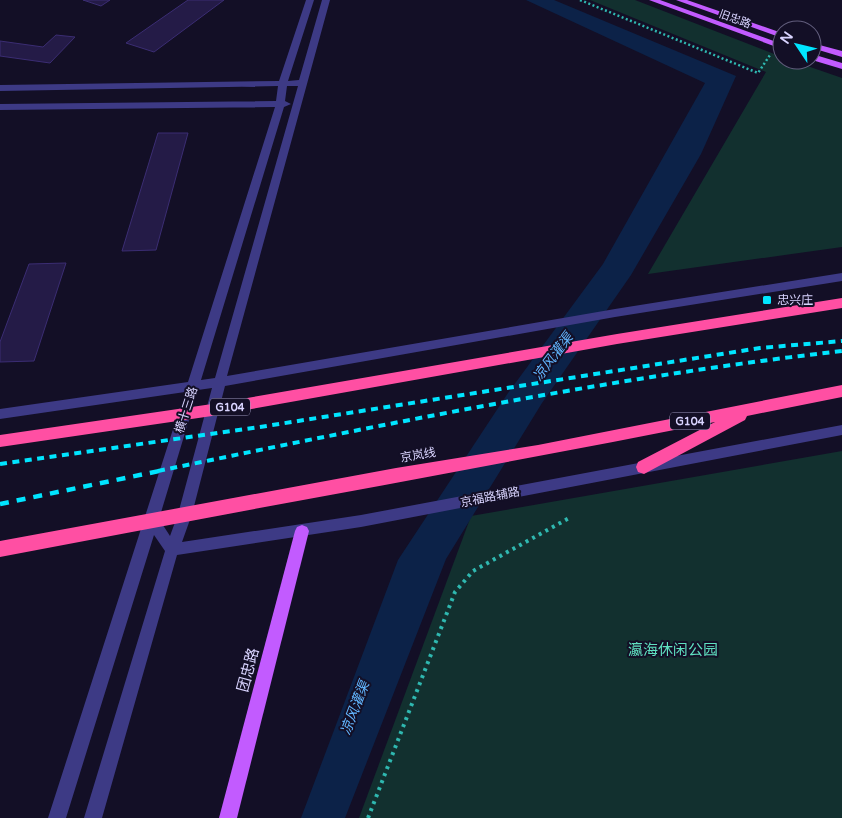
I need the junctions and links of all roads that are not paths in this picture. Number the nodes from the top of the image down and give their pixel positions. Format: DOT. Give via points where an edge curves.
graph roads {
  1 [pos="310,0"];
  2 [pos="326,0"];
  3 [pos="653,0"];
  4 [pos="680,0"];
  5 [pos="772,32"];
  6 [pos="772,43"];
  7 [pos="822,48"];
  8 [pos="842,54"];
  9 [pos="822,59"];
  10 [pos="842,66"];
  11 [pos="283,83"];
  12 [pos="303,83"];
  13 [pos="0,88"];
  14 [pos="297,103"];
  15 [pos="280,104"];
  16 [pos="0,107"];
  17 [pos="842,277"];
  18 [pos="842,303"];
  19 [pos="222,382"];
  20 [pos="194,386"];
  21 [pos="842,391"];
  22 [pos="755,408"];
  23 [pos="212,410"];
  24 [pos="184,413"];
  25 [pos="0,414"];
  26 [pos="842,430"];
  27 [pos="0,441"];
  28 [pos="644,467"];
  29 [pos="185,514"];
  30 [pos="152,520"];
  31 [pos="302,531"];
  32 [pos="0,549"];
  33 [pos="172,550"];
  34 [pos="57,818"];
  35 [pos="93,818"];
  36 [pos="228,818"];
  1 -- 11 [label="street, 横十三路"];
  2 -- 12 [label="street, 横十三路"];
  3 -- 6 [label="main road, 旧忠路"];
  4 -- 5 [label="main road"];
  7 -- 8 [label="main road"];
  9 -- 10 [label="main road"];
  11 -- 12 [label="street"];
  11 -- 13 [label="street"];
  11 -- 15 [label="street, 横十三路"];
  12 -- 14 [label="street, 横十三路"];
  14 -- 15 [label="street"];
  14 -- 19 [label="street, 横十三路"];
  15 -- 16 [label="street"];
  15 -- 20 [label="street, 横十三路"];
  17 -- 19 [label="street"];
  18 -- 23 [label="highway, G104"];
  19 -- 20 [label="street"];
  19 -- 23 [label="street, 横十三路"];
  20 -- 24 [label="street, 横十三路"];
  20 -- 25 [label="street"];
  21 -- 22 [label="highway, 京岚线 / G104"];
  22 -- 28 [label="highway"];
  22 -- 29 [label="highway, 京岚线 / G104" via="538,451"];
  23 -- 24 [label="highway, G104"];
  23 -- 29 [label="street, 横十三路"];
  24 -- 27 [label="highway, G104"];
  24 -- 30 [label="street, 横十三路"];
  26 -- 28 [label="street, 京福路辅路"];
  28 -- 31 [label="street, 京福路辅路"];
  29 -- 30 [label="highway, 京岚线 / G104"];
  29 -- 33 [label="street, 横十三路"];
  30 -- 32 [label="highway, 京岚线 / G104"];
  30 -- 33 [label="street"];
  30 -- 34 [label="street, 横十三路"];
  31 -- 33 [label="street, 京福路辅路"];
  31 -- 36 [label="main road, 团忠路"];
  33 -- 35 [label="street, 横十三路"];
}
